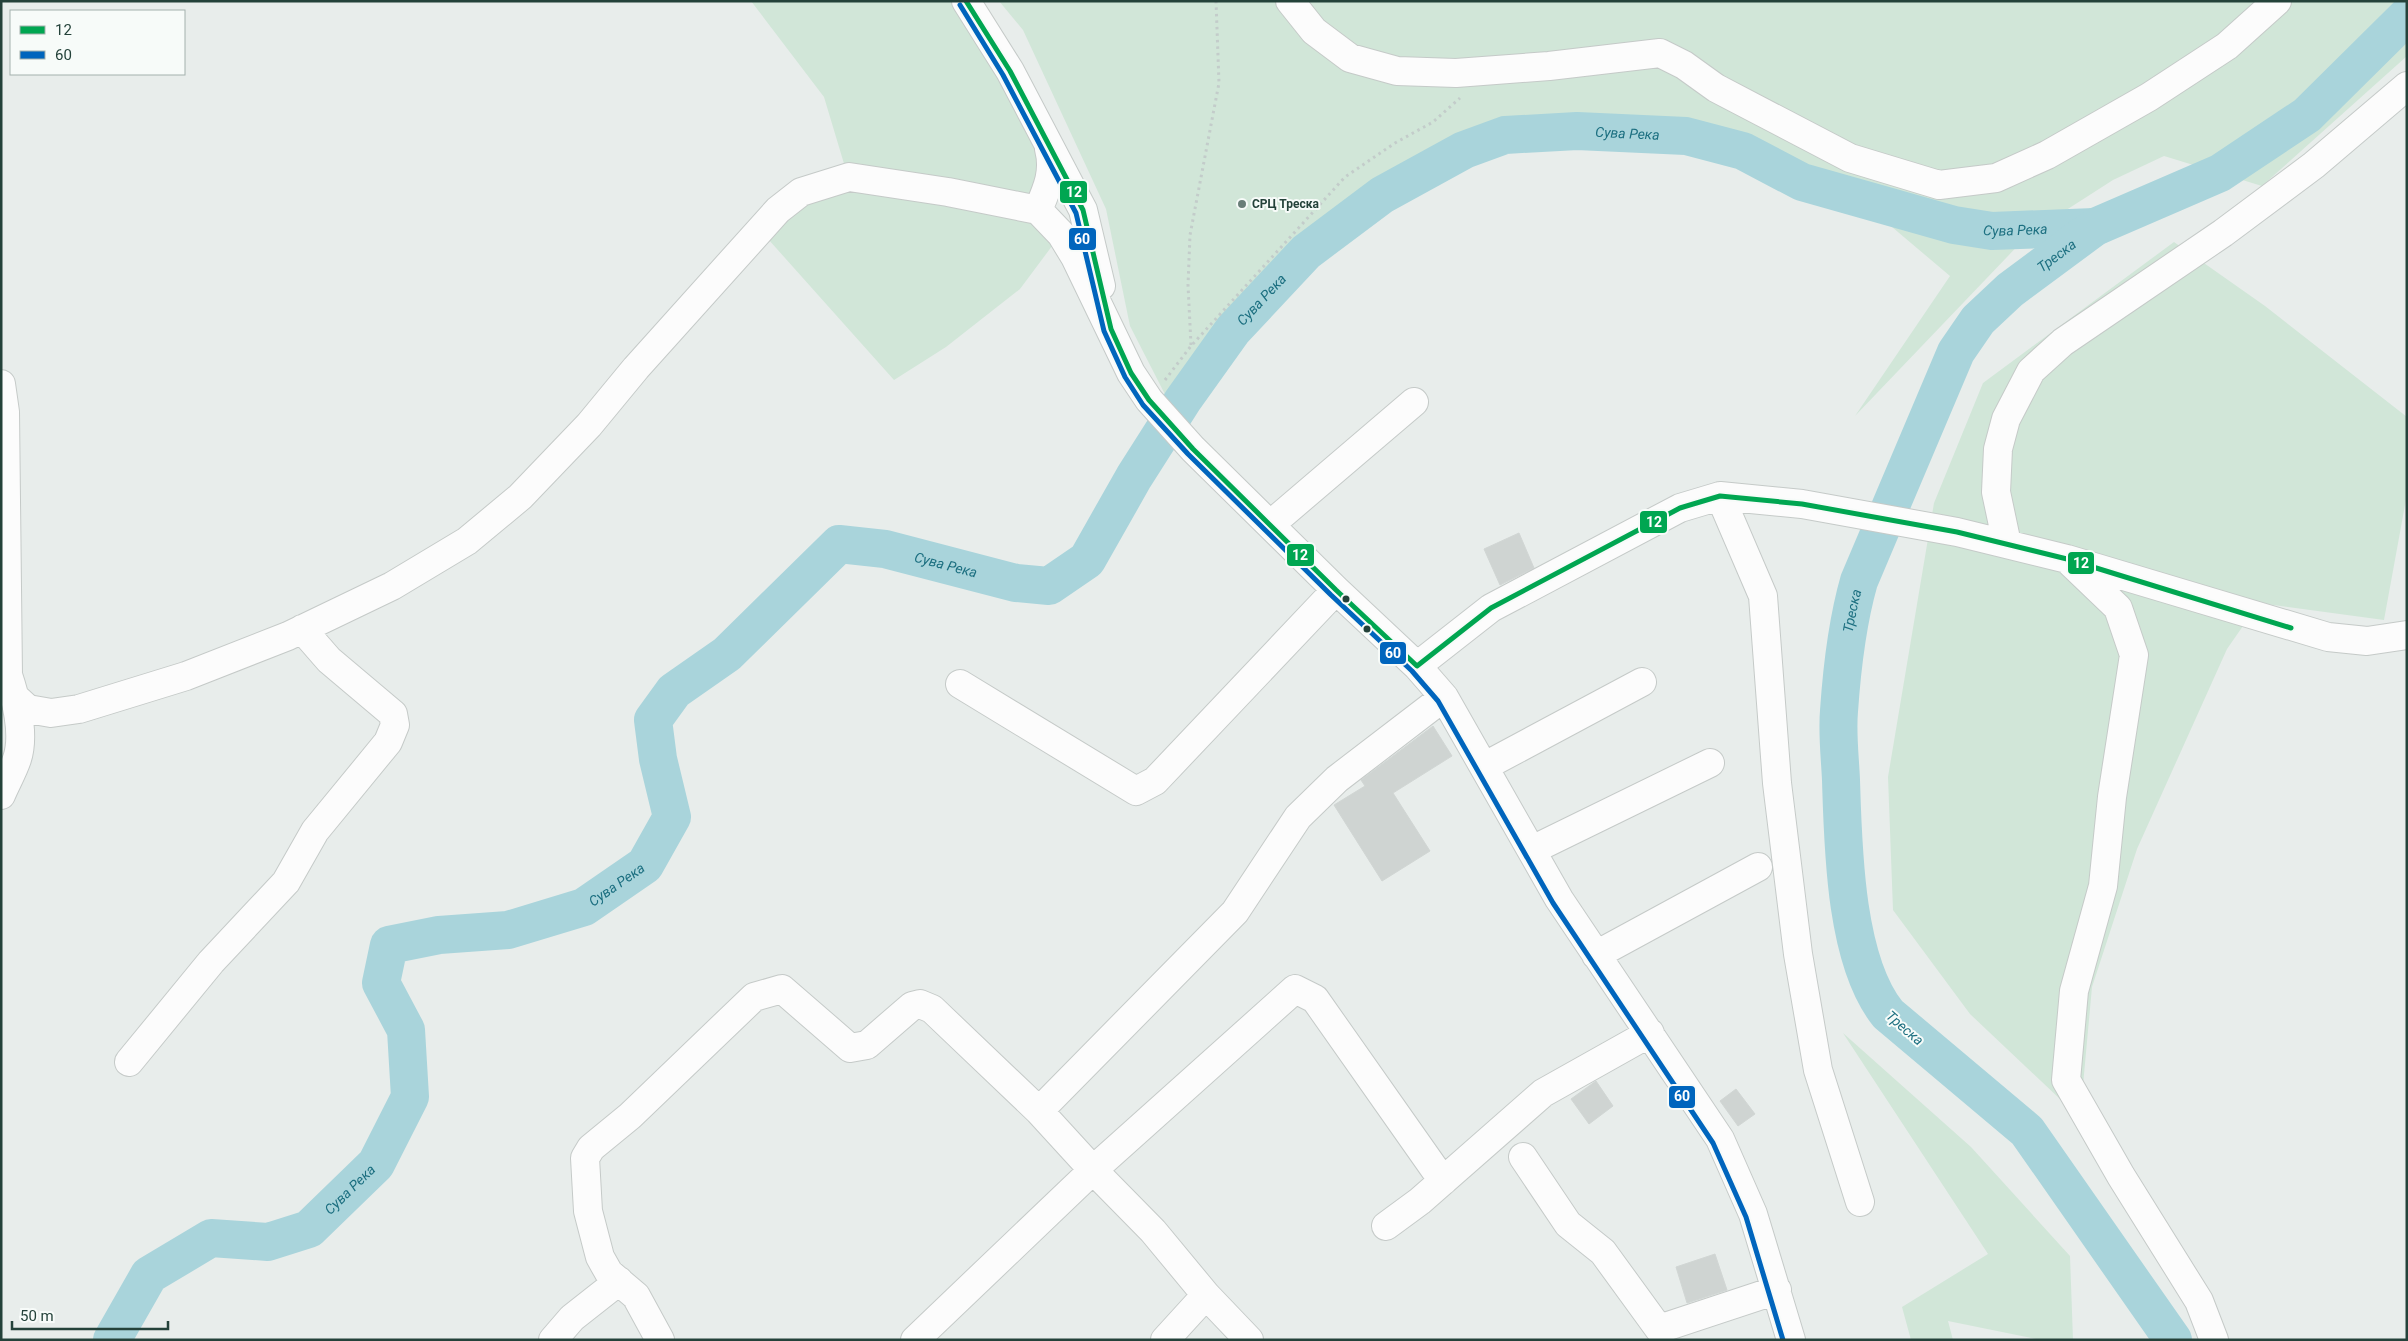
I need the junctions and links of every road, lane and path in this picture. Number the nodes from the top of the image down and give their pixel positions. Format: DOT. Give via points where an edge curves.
graph roads {
  1 [pos="966,1"];
  2 [pos="1216,1"];
  3 [pos="1290,1"];
  4 [pos="2277,1"];
  5 [pos="1490,70"];
  6 [pos="2407,86"];
  7 [pos="1047,143"];
  8 [pos="1038,210"];
  9 [pos="1111,328"];
  10 [pos="1191,346"];
  11 [pos="1,384"];
  12 [pos="1149,400"];
  13 [pos="1414,402"];
  14 [pos="1720,496"];
  15 [pos="1271,524"];
  16 [pos="2006,544"];
  17 [pos="2067,559"];
  18 [pos="1336,590"];
  19 [pos="302,630"];
  20 [pos="2407,635"];
  21 [pos="1418,666"];
  22 [pos="1642,682"];
  23 [pos="960,684"];
  24 [pos="1444,697"];
  25 [pos="9,706"];
  26 [pos="1710,763"];
  27 [pos="1484,766"];
  28 [pos="1,795"];
  29 [pos="1532,850"];
  30 [pos="1758,867"];
  31 [pos="1596,955"];
  32 [pos="1650,1033"];
  33 [pos="128,1062"];
  34 [pos="1039,1111"];
  35 [pos="1523,1157"];
  36 [pos="1093,1170"];
  37 [pos="1443,1181"];
  38 [pos="1860,1202"];
  39 [pos="1386,1226"];
  40 [pos="619,1281"];
  41 [pos="1777,1290"];
  42 [pos="1206,1295"];
  43 [pos="553,1340"];
  44 [pos="660,1340"];
  45 [pos="915,1340"];
  46 [pos="1165,1340"];
  47 [pos="1249,1340"];
  48 [pos="1791,1340"];
  49 [pos="2214,1340"];
  1 -- 7 [label="street" via="1010,71"];
  2 -- 10 [label="path" via="1219,83 1190,235"];
  3 -- 5 [label="street" via="1314,31 1350,58 1397,71 1456,73"];
  4 -- 5 [label="street" via="2228,46 2047,155 1996,178 1939,185 1850,158 1716,88 1684,65 1660,53"];
  5 -- 10 [label="path" via="1433,122 1345,177"];
  6 -- 16 [label="street" via="2314,165 2223,233 2063,342 2031,371 2006,419 1998,449 1996,492"];
  7 -- 8 [label="street" via="1053,164 1050,184"];
  7 -- 9 [label="street" via="1083,210"];
  8 -- 9 [label="street" via="1065,242"];
  8 -- 19 [label="street" via="849,177 801,192 778,210 589,425 520,497 467,541 392,586"];
  9 -- 12 [label="street" via="1131,373"];
  10 -- 12 [label="path"];
  11 -- 25 [label="street" via="5,412"];
  12 -- 15 [label="street" via="1193,449"];
  13 -- 15 [label="street"];
  14 -- 16 [label="street" via="1802,504"];
  14 -- 21 [label="street" via="1680,508 1491,608"];
  14 -- 38 [label="street" via="1763,596 1777,783 1798,954 1818,1070"];
  15 -- 18 [label="street"];
  16 -- 17 [label="street"];
  17 -- 20 [label="street" via="2328,637 2367,641"];
  17 -- 49 [label="street" via="2118,608 2134,655 2112,797 2103,886 2074,992 2066,1080 2121,1176 2199,1300"];
  18 -- 21 [label="street"];
  18 -- 23 [label="street" via="1155,781 1136,791"];
  19 -- 25 [label="street" via="186,676 79,709 51,713"];
  19 -- 33 [label="street" via="330,660 393,714 395,725 388,742 315,830 286,882 211,962"];
  21 -- 24 [label="street"];
  22 -- 27 [label="street"];
  24 -- 27 [label="street"];
  24 -- 34 [label="street" via="1337,778 1298,817 1235,912"];
  25 -- 28 [label="street" via="20,728 18,758"];
  26 -- 29 [label="street"];
  27 -- 29 [label="street"];
  29 -- 31 [label="street"];
  30 -- 31 [label="street"];
  31 -- 32 [label="street"];
  32 -- 37 [label="street" via="1543,1093"];
  32 -- 41 [label="street" via="1720,1139 1753,1214"];
  34 -- 36 [label="street"];
  34 -- 40 [label="street" via="932,1009 920,1004 912,1006 866,1045 850,1048 782,989 754,997 630,1116 591,1148 586,1158 588,1210 600,1256 608,1273"];
  35 -- 41 [label="street" via="1568,1224 1603,1252 1660,1329"];
  36 -- 37 [label="street" via="1295,989 1315,999"];
  36 -- 42 [label="street" via="1153,1231"];
  36 -- 45 [label="street"];
  37 -- 39 [label="street"];
  40 -- 43 [label="street" via="572,1318"];
  40 -- 44 [label="street" via="636,1296"];
  41 -- 48 [label="street"];
  42 -- 46 [label="street"];
  42 -- 47 [label="street"];
}
